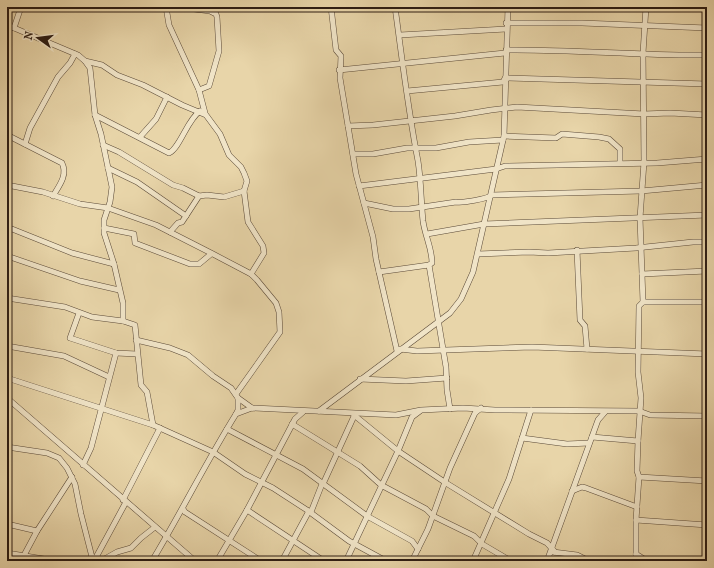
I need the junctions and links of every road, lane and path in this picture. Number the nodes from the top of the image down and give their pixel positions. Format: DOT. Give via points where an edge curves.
graph roads {
  1 [pos="20,7"];
  2 [pos="166,7"];
  3 [pos="178,7"];
  4 [pos="332,7"];
  5 [pos="360,7"];
  6 [pos="395,7"];
  7 [pos="508,7"];
  8 [pos="646,7"];
  9 [pos="7,25"];
  10 [pos="506,26"];
  11 [pos="645,26"];
  12 [pos="14,28"];
  13 [pos="707,28"];
  14 [pos="400,35"];
  15 [pos="505,52"];
  16 [pos="74,54"];
  17 [pos="643,54"];
  18 [pos="707,55"];
  19 [pos="85,61"];
  20 [pos="403,63"];
  21 [pos="339,70"];
  22 [pos="505,78"];
  23 [pos="643,82"];
  24 [pos="707,84"];
  25 [pos="199,90"];
  26 [pos="407,91"];
  27 [pos="167,97"];
  28 [pos="505,109"];
  29 [pos="202,112"];
  30 [pos="644,114"];
  31 [pos="707,114"];
  32 [pos="95,115"];
  33 [pos="411,121"];
  34 [pos="348,126"];
  35 [pos="7,136"];
  36 [pos="140,138"];
  37 [pos="504,138"];
  38 [pos="25,144"];
  39 [pos="103,145"];
  40 [pos="415,149"];
  41 [pos="353,154"];
  42 [pos="707,159"];
  43 [pos="620,162"];
  44 [pos="644,162"];
  45 [pos="108,168"];
  46 [pos="496,169"];
  47 [pos="707,171"];
  48 [pos="419,178"];
  49 [pos="7,185"];
  50 [pos="707,185"];
  51 [pos="358,186"];
  52 [pos="641,191"];
  53 [pos="244,192"];
  54 [pos="492,195"];
  55 [pos="53,196"];
  56 [pos="199,196"];
  57 [pos="364,203"];
  58 [pos="422,207"];
  59 [pos="108,208"];
  60 [pos="707,215"];
  61 [pos="186,216"];
  62 [pos="640,218"];
  63 [pos="484,224"];
  64 [pos="7,227"];
  65 [pos="104,228"];
  66 [pos="170,232"];
  67 [pos="427,234"];
  68 [pos="707,242"];
  69 [pos="640,247"];
  70 [pos="577,250"];
  71 [pos="211,254"];
  72 [pos="478,254"];
  73 [pos="7,256"];
  74 [pos="114,264"];
  75 [pos="429,265"];
  76 [pos="707,271"];
  77 [pos="379,272"];
  78 [pos="251,274"];
  79 [pos="642,274"];
  80 [pos="119,290"];
  81 [pos="7,298"];
  82 [pos="643,302"];
  83 [pos="707,302"];
  84 [pos="79,313"];
  85 [pos="438,320"];
  86 [pos="123,321"];
  87 [pos="136,340"];
  88 [pos="7,346"];
  89 [pos="443,349"];
  90 [pos="587,349"];
  91 [pos="398,350"];
  92 [pos="639,351"];
  93 [pos="116,353"];
  94 [pos="137,354"];
  95 [pos="707,354"];
  96 [pos="109,377"];
  97 [pos="7,378"];
  98 [pos="447,378"];
  99 [pos="360,380"];
  100 [pos="237,396"];
  101 [pos="7,398"];
  102 [pos="101,408"];
  103 [pos="252,408"];
  104 [pos="471,408"];
  105 [pos="481,408"];
  106 [pos="450,409"];
  107 [pos="421,410"];
  108 [pos="531,410"];
  109 [pos="319,411"];
  110 [pos="595,411"];
  111 [pos="639,411"];
  112 [pos="303,412"];
  113 [pos="605,412"];
  114 [pos="236,414"];
  115 [pos="354,415"];
  116 [pos="707,416"];
  117 [pos="473,417"];
  118 [pos="598,420"];
  119 [pos="292,424"];
  120 [pos="153,425"];
  121 [pos="160,428"];
  122 [pos="227,429"];
  123 [pos="592,437"];
  124 [pos="522,438"];
  125 [pos="638,440"];
  126 [pos="589,443"];
  127 [pos="7,447"];
  128 [pos="337,451"];
  129 [pos="398,451"];
  130 [pos="213,452"];
  131 [pos="276,454"];
  132 [pos="83,465"];
  133 [pos="577,476"];
  134 [pos="72,477"];
  135 [pos="639,477"];
  136 [pos="707,481"];
  137 [pos="262,482"];
  138 [pos="446,483"];
  139 [pos="381,485"];
  140 [pos="323,486"];
  141 [pos="582,487"];
  142 [pos="572,491"];
  143 [pos="125,501"];
  144 [pos="637,507"];
  145 [pos="247,510"];
  146 [pos="183,511"];
  147 [pos="309,511"];
  148 [pos="494,513"];
  149 [pos="367,516"];
  150 [pos="433,516"];
  151 [pos="636,520"];
  152 [pos="7,524"];
  153 [pos="707,525"];
  154 [pos="155,527"];
  155 [pos="37,531"];
  156 [pos="166,536"];
  157 [pos="229,539"];
  158 [pos="292,539"];
  159 [pos="354,543"];
  160 [pos="482,544"];
  161 [pos="551,548"];
  162 [pos="418,549"];
  163 [pos="7,553"];
  164 [pos="636,554"];
  165 [pos="22,555"];
  166 [pos="93,560"];
  167 [pos="642,560"];
  168 [pos="21,561"];
  169 [pos="56,561"];
  170 [pos="102,561"];
  171 [pos="152,561"];
  172 [pos="195,561"];
  173 [pos="217,561"];
  174 [pos="261,561"];
  175 [pos="282,561"];
  176 [pos="324,561"];
  177 [pos="346,561"];
  178 [pos="386,561"];
  179 [pos="412,561"];
  180 [pos="473,561"];
  181 [pos="511,561"];
  182 [pos="547,561"];
  183 [pos="589,561"];
  184 [pos="636,561"];
  185 [pos="683,561"];
  1 -- 12 [label="street"];
  2 -- 25 [label="street" via="169,26"];
  3 -- 25 [label="street" via="210,11 217,17 220,46 209,86"];
  4 -- 5 [label="street"];
  4 -- 21 [label="street" via="336,50 341,56"];
  6 -- 14 [label="street"];
  7 -- 10 [label="street"];
  8 -- 11 [label="street"];
  9 -- 12 [label="street"];
  10 -- 11 [label="street" via="560,22"];
  10 -- 14 [label="street"];
  10 -- 15 [label="street"];
  11 -- 13 [label="street"];
  11 -- 17 [label="street"];
  12 -- 16 [label="street"];
  14 -- 20 [label="street"];
  15 -- 17 [label="street"];
  15 -- 20 [label="street"];
  15 -- 22 [label="street"];
  16 -- 19 [label="street"];
  16 -- 38 [label="street" via="30,128"];
  17 -- 18 [label="street"];
  17 -- 23 [label="street"];
  19 -- 27 [label="street" via="102,65 117,75"];
  19 -- 32 [label="street" via="90,71"];
  20 -- 21 [label="street"];
  20 -- 26 [label="street"];
  21 -- 34 [label="street"];
  22 -- 23 [label="street"];
  22 -- 26 [label="street" via="503,82"];
  22 -- 28 [label="street"];
  23 -- 24 [label="street"];
  23 -- 30 [label="street"];
  25 -- 29 [label="street"];
  26 -- 33 [label="street"];
  27 -- 29 [label="street"];
  27 -- 36 [label="street" via="156,119"];
  28 -- 30 [label="street"];
  28 -- 33 [label="street"];
  28 -- 37 [label="street"];
  29 -- 36 [label="street" via="191,121 171,153"];
  29 -- 53 [label="street" via="220,134 229,156 242,170 247,180"];
  30 -- 31 [label="street"];
  30 -- 44 [label="street"];
  32 -- 36 [label="street"];
  32 -- 39 [label="street"];
  33 -- 34 [label="street"];
  33 -- 40 [label="street"];
  34 -- 41 [label="street"];
  35 -- 38 [label="street"];
  37 -- 40 [label="street"];
  37 -- 43 [label="street" via="556,138 562,134 604,138 620,147"];
  37 -- 46 [label="street"];
  38 -- 55 [label="street" via="62,163 62,181"];
  39 -- 45 [label="street"];
  39 -- 56 [label="street" via="173,185"];
  40 -- 41 [label="street"];
  40 -- 48 [label="street"];
  41 -- 51 [label="street"];
  42 -- 44 [label="street"];
  43 -- 44 [label="street"];
  43 -- 46 [label="street" via="500,166"];
  44 -- 52 [label="street"];
  45 -- 59 [label="street" via="112,191"];
  45 -- 61 [label="street" via="137,182"];
  46 -- 48 [label="street"];
  46 -- 54 [label="street"];
  47 -- 50 [label="street"];
  48 -- 51 [label="street"];
  48 -- 58 [label="street"];
  49 -- 55 [label="street"];
  50 -- 52 [label="street"];
  51 -- 57 [label="street"];
  52 -- 54 [label="street"];
  52 -- 62 [label="street"];
  53 -- 56 [label="street" via="224,197"];
  53 -- 78 [label="street" via="248,222 263,246 264,253"];
  54 -- 58 [label="street" via="488,198"];
  54 -- 63 [label="street"];
  55 -- 59 [label="street" via="80,204"];
  56 -- 61 [label="street"];
  57 -- 58 [label="street" via="393,209"];
  57 -- 77 [label="street"];
  58 -- 67 [label="street" via="423,224"];
  59 -- 65 [label="street"];
  59 -- 66 [label="street"];
  60 -- 62 [label="street"];
  61 -- 66 [label="street"];
  62 -- 63 [label="street"];
  62 -- 69 [label="street"];
  63 -- 67 [label="street"];
  63 -- 72 [label="street"];
  64 -- 74 [label="street" via="72,253"];
  65 -- 71 [label="street" via="134,234 135,243 190,264 198,264"];
  65 -- 74 [label="street"];
  66 -- 71 [label="street"];
  67 -- 75 [label="street" via="432,259"];
  68 -- 69 [label="street"];
  69 -- 70 [label="street"];
  69 -- 79 [label="street"];
  70 -- 72 [label="street"];
  70 -- 90 [label="street" via="580,320 585,326"];
  71 -- 78 [label="street"];
  72 -- 85 [label="street" via="461,299 450,312"];
  73 -- 80 [label="street" via="80,281"];
  74 -- 80 [label="street"];
  75 -- 77 [label="street"];
  75 -- 85 [label="street"];
  76 -- 79 [label="street"];
  77 -- 91 [label="street"];
  78 -- 100 [label="street" via="276,304 280,329"];
  79 -- 82 [label="street"];
  80 -- 86 [label="street"];
  81 -- 84 [label="street" via="65,307"];
  82 -- 83 [label="street"];
  82 -- 92 [label="street" via="638,309"];
  84 -- 86 [label="street"];
  84 -- 93 [label="street" via="70,338"];
  85 -- 89 [label="street"];
  85 -- 91 [label="street"];
  86 -- 87 [label="street" via="135,325"];
  87 -- 94 [label="street"];
  87 -- 100 [label="street" via="188,355 231,388"];
  88 -- 96 [label="street" via="64,356"];
  89 -- 90 [label="street"];
  89 -- 91 [label="street"];
  89 -- 98 [label="street"];
  90 -- 92 [label="street"];
  91 -- 99 [label="street"];
  92 -- 95 [label="street"];
  92 -- 111 [label="street"];
  93 -- 94 [label="street"];
  93 -- 96 [label="street"];
  94 -- 120 [label="street" via="141,385 148,392"];
  96 -- 102 [label="street"];
  97 -- 102 [label="street"];
  98 -- 99 [label="street" via="406,381"];
  98 -- 106 [label="street"];
  99 -- 109 [label="street"];
  100 -- 103 [label="street"];
  100 -- 114 [label="street"];
  101 -- 132 [label="street"];
  102 -- 120 [label="street"];
  102 -- 132 [label="street" via="91,448"];
  103 -- 112 [label="street"];
  103 -- 114 [label="street"];
  104 -- 105 [label="street"];
  104 -- 106 [label="street"];
  104 -- 117 [label="street"];
  105 -- 108 [label="street"];
  105 -- 117 [label="street"];
  106 -- 107 [label="street"];
  107 -- 115 [label="street" via="396,415"];
  107 -- 129 [label="street" via="412,417"];
  108 -- 110 [label="street"];
  108 -- 124 [label="street"];
  109 -- 112 [label="street"];
  109 -- 115 [label="street"];
  110 -- 113 [label="street"];
  110 -- 118 [label="street"];
  111 -- 113 [label="street"];
  111 -- 116 [label="street" via="650,415"];
  111 -- 125 [label="street"];
  112 -- 119 [label="street"];
  113 -- 118 [label="street"];
  114 -- 122 [label="street"];
  115 -- 128 [label="street"];
  115 -- 129 [label="street"];
  117 -- 138 [label="street"];
  118 -- 123 [label="street"];
  119 -- 128 [label="street"];
  119 -- 131 [label="street"];
  120 -- 121 [label="street"];
  121 -- 130 [label="street"];
  121 -- 143 [label="street"];
  122 -- 130 [label="street"];
  122 -- 131 [label="street"];
  123 -- 125 [label="street"];
  123 -- 126 [label="street"];
  124 -- 126 [label="street" via="567,444"];
  124 -- 148 [label="street" via="509,479"];
  125 -- 135 [label="street"];
  126 -- 133 [label="street"];
  127 -- 134 [label="street" via="47,452 59,458"];
  128 -- 139 [label="street" via="360,466"];
  128 -- 140 [label="street"];
  129 -- 138 [label="street"];
  129 -- 139 [label="street"];
  130 -- 137 [label="street"];
  130 -- 146 [label="street"];
  131 -- 137 [label="street"];
  131 -- 140 [label="street" via="303,469"];
  132 -- 143 [label="street"];
  133 -- 141 [label="street"];
  133 -- 142 [label="street"];
  134 -- 155 [label="street"];
  134 -- 166 [label="street"];
  135 -- 136 [label="street"];
  135 -- 144 [label="street"];
  137 -- 145 [label="street"];
  137 -- 147 [label="street"];
  138 -- 148 [label="street"];
  138 -- 150 [label="street"];
  139 -- 149 [label="street"];
  139 -- 150 [label="street" via="426,509"];
  140 -- 147 [label="street"];
  140 -- 149 [label="street"];
  141 -- 142 [label="street"];
  141 -- 144 [label="street"];
  142 -- 161 [label="street"];
  143 -- 154 [label="street"];
  143 -- 166 [label="street"];
  144 -- 151 [label="street"];
  145 -- 157 [label="street"];
  145 -- 158 [label="street"];
  146 -- 156 [label="street"];
  146 -- 157 [label="street"];
  147 -- 158 [label="street"];
  147 -- 159 [label="street"];
  148 -- 160 [label="street"];
  148 -- 161 [label="street"];
  149 -- 159 [label="street"];
  149 -- 162 [label="street" via="412,541"];
  150 -- 160 [label="street" via="474,536"];
  150 -- 162 [label="street"];
  151 -- 153 [label="street"];
  151 -- 164 [label="street"];
  152 -- 155 [label="street"];
  154 -- 156 [label="street"];
  154 -- 170 [label="street" via="131,548 117,552"];
  155 -- 165 [label="street"];
  156 -- 171 [label="street"];
  156 -- 172 [label="street"];
  157 -- 173 [label="street"];
  157 -- 174 [label="street"];
  158 -- 175 [label="street"];
  158 -- 176 [label="street"];
  159 -- 177 [label="street"];
  159 -- 178 [label="street"];
  160 -- 180 [label="street"];
  160 -- 181 [label="street"];
  161 -- 182 [label="street"];
  161 -- 183 [label="street"];
  162 -- 179 [label="street"];
  163 -- 165 [label="street"];
  164 -- 167 [label="street"];
  164 -- 184 [label="street"];
  165 -- 168 [label="street"];
  165 -- 169 [label="street"];
  167 -- 185 [label="street"];
}
